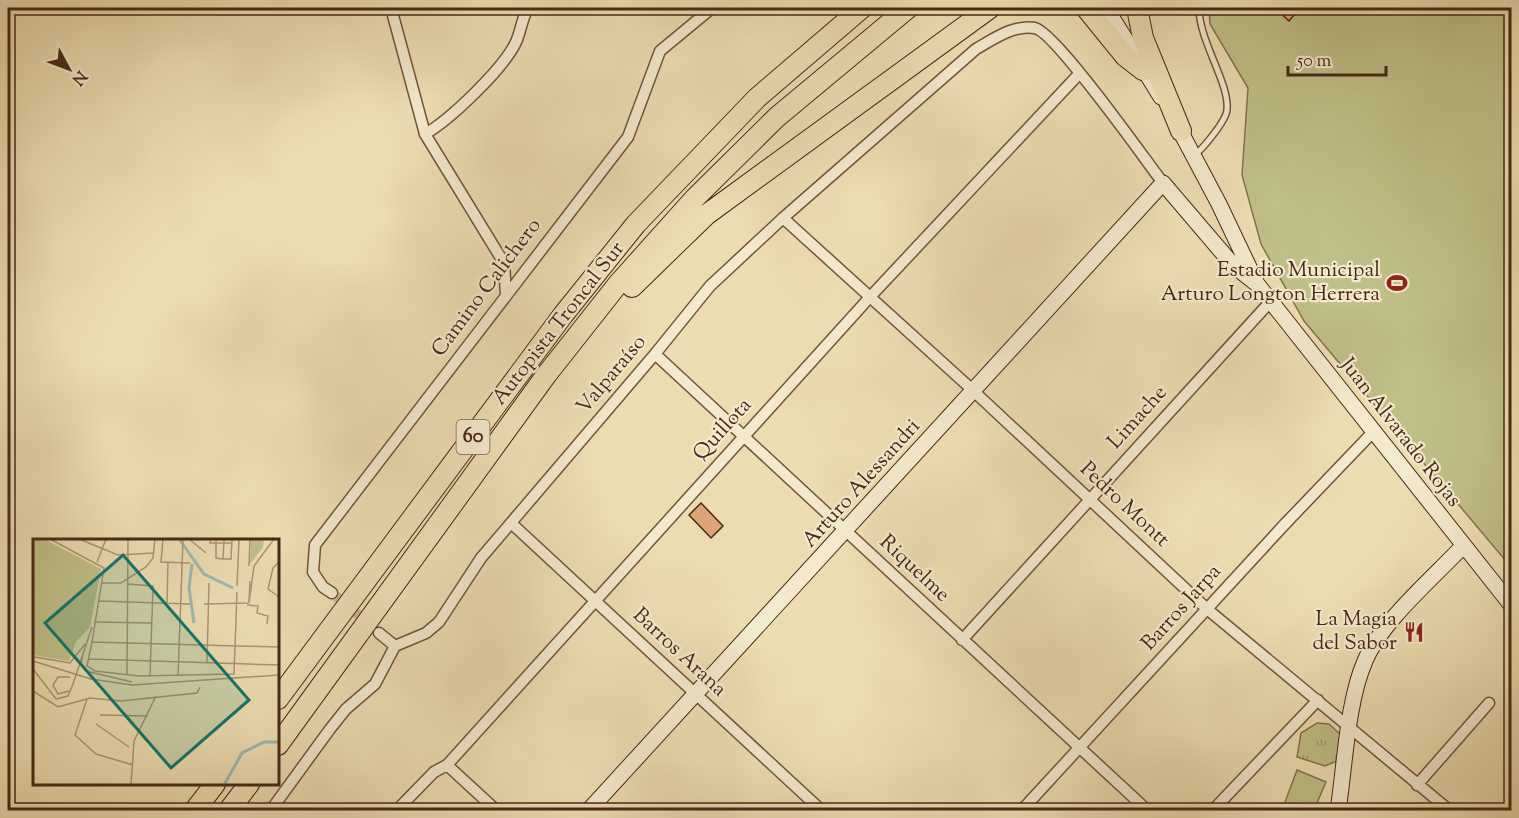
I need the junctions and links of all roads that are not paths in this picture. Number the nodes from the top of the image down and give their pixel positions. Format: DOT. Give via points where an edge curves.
graph roads {
  1 [pos="391,8"];
  2 [pos="528,8"];
  3 [pos="712,8"];
  4 [pos="862,8"];
  5 [pos="908,8"];
  6 [pos="990,8"];
  7 [pos="1086,8"];
  8 [pos="1106,8"];
  9 [pos="1137,8"];
  10 [pos="1198,8"];
  11 [pos="1042,30"];
  12 [pos="1143,70"];
  13 [pos="1079,74"];
  14 [pos="1181,131"];
  15 [pos="425,134"];
  16 [pos="1194,156"];
  17 [pos="1163,183"];
  18 [pos="783,218"];
  19 [pos="1257,284"];
  20 [pos="506,296"];
  21 [pos="870,297"];
  22 [pos="1270,303"];
  23 [pos="655,354"];
  24 [pos="974,392"];
  25 [pos="513,421"];
  26 [pos="1373,432"];
  27 [pos="744,436"];
  28 [pos="1090,500"];
  29 [pos="511,523"];
  30 [pos="847,532"];
  31 [pos="1463,546"];
  32 [pos="332,593"];
  33 [pos="594,602"];
  34 [pos="1512,606"];
  35 [pos="1207,609"];
  36 [pos="379,633"];
  37 [pos="962,640"];
  38 [pos="395,646"];
  39 [pos="696,695"];
  40 [pos="279,698"];
  41 [pos="1318,700"];
  42 [pos="1489,703"];
  43 [pos="1350,729"];
  44 [pos="279,744"];
  45 [pos="1081,748"];
  46 [pos="447,765"];
  47 [pos="214,785"];
  48 [pos="248,785"];
  49 [pos="1418,785"];
  50 [pos="195,810"];
  51 [pos="229,810"];
  52 [pos="271,810"];
  53 [pos="397,810"];
  54 [pos="496,810"];
  55 [pos="589,810"];
  56 [pos="821,810"];
  57 [pos="1022,810"];
  58 [pos="1147,810"];
  59 [pos="1213,810"];
  60 [pos="1338,810"];
  61 [pos="1449,810"];
  1 -- 15 [label="street"];
  2 -- 15 [label="street" via="515,44 483,84 439,126"];
  3 -- 20 [label="street, Camino Calichero" via="660,51 628,137"];
  4 -- 40 [label="highway, Autopista Troncal Sur / 60" via="749,106 629,233 563,315"];
  5 -- 25 [label="highway, Autopista Troncal Sur / 60" via="793,103 695,198 582,328"];
  6 -- 25 [label="highway" via="706,215 644,273"];
  7 -- 12 [label="highway" via="1125,56"];
  8 -- 12 [label="main road, Juan Alvarado Rojas"];
  9 -- 14 [label="highway" via="1143,38"];
  10 -- 16 [label="lane" via="1199,24 1227,112"];
  11 -- 13 [label="street, Juan Alvarado Rojas"];
  11 -- 18 [label="street, Valparaíso" via="1033,27 1010,31 976,49"];
  12 -- 14 [label="main road, Juan Alvarado Rojas"];
  13 -- 17 [label="street, Juan Alvarado Rojas"];
  13 -- 21 [label="street, Quillota"];
  14 -- 16 [label="main road, Juan Alvarado Rojas"];
  15 -- 20 [label="street" via="504,263"];
  16 -- 19 [label="main road, Juan Alvarado Rojas"];
  17 -- 19 [label="main road, Juan Alvarado Rojas" via="1233,265"];
  17 -- 24 [label="main road, Arturo Alessandri"];
  18 -- 21 [label="street, Pedro Montt"];
  18 -- 23 [label="street, Valparaíso" via="710,286"];
  19 -- 22 [label="main road, Juan Alvarado Rojas"];
  20 -- 32 [label="street, Camino Calichero" via="315,545 313,572"];
  21 -- 24 [label="street, Pedro Montt"];
  21 -- 27 [label="street, Quillota"];
  22 -- 26 [label="main road, Juan Alvarado Rojas"];
  22 -- 28 [label="street, Limache"];
  23 -- 27 [label="street, Riquelme"];
  23 -- 29 [label="street, Valparaíso"];
  24 -- 28 [label="street, Pedro Montt"];
  24 -- 30 [label="main road, Arturo Alessandri"];
  25 -- 44 [label="highway, Autopista Troncal Sur / 60"];
  26 -- 31 [label="main road, Juan Alvarado Rojas"];
  26 -- 35 [label="street, Barros Jarpa"];
  27 -- 30 [label="street, Riquelme"];
  27 -- 33 [label="street, Quillota"];
  28 -- 35 [label="street, Pedro Montt"];
  28 -- 37 [label="street, Limache"];
  29 -- 33 [label="street, Barros Arana"];
  29 -- 38 [label="street, Valparaíso" via="481,558 439,622 426,633"];
  30 -- 37 [label="street, Riquelme"];
  30 -- 39 [label="main road, Arturo Alessandri"];
  31 -- 34 [label="main road, Juan Alvarado Rojas"];
  31 -- 43 [label="main road" via="1386,627 1373,646 1360,676"];
  33 -- 39 [label="street, Barros Arana"];
  33 -- 46 [label="street, Quillota"];
  35 -- 41 [label="street, Pedro Montt"];
  35 -- 45 [label="street, Barros Jarpa"];
  36 -- 38 [label="street"];
  37 -- 45 [label="street, Riquelme"];
  38 -- 52 [label="street" via="375,684 346,709"];
  39 -- 55 [label="main road, Arturo Alessandri"];
  39 -- 56 [label="street, Barros Arana"];
  41 -- 43 [label="street, Pedro Montt"];
  41 -- 59 [label="street"];
  42 -- 49 [label="street"];
  43 -- 49 [label="street, Pedro Montt"];
  43 -- 60 [label="main road"];
  45 -- 57 [label="street, Barros Jarpa"];
  45 -- 58 [label="street, Riquelme"];
  46 -- 53 [label="street, Quillota" via="434,772"];
  46 -- 54 [label="street"];
  47 -- 50 [label="highway"];
  48 -- 51 [label="highway"];
  49 -- 61 [label="street, Pedro Montt"];
}
